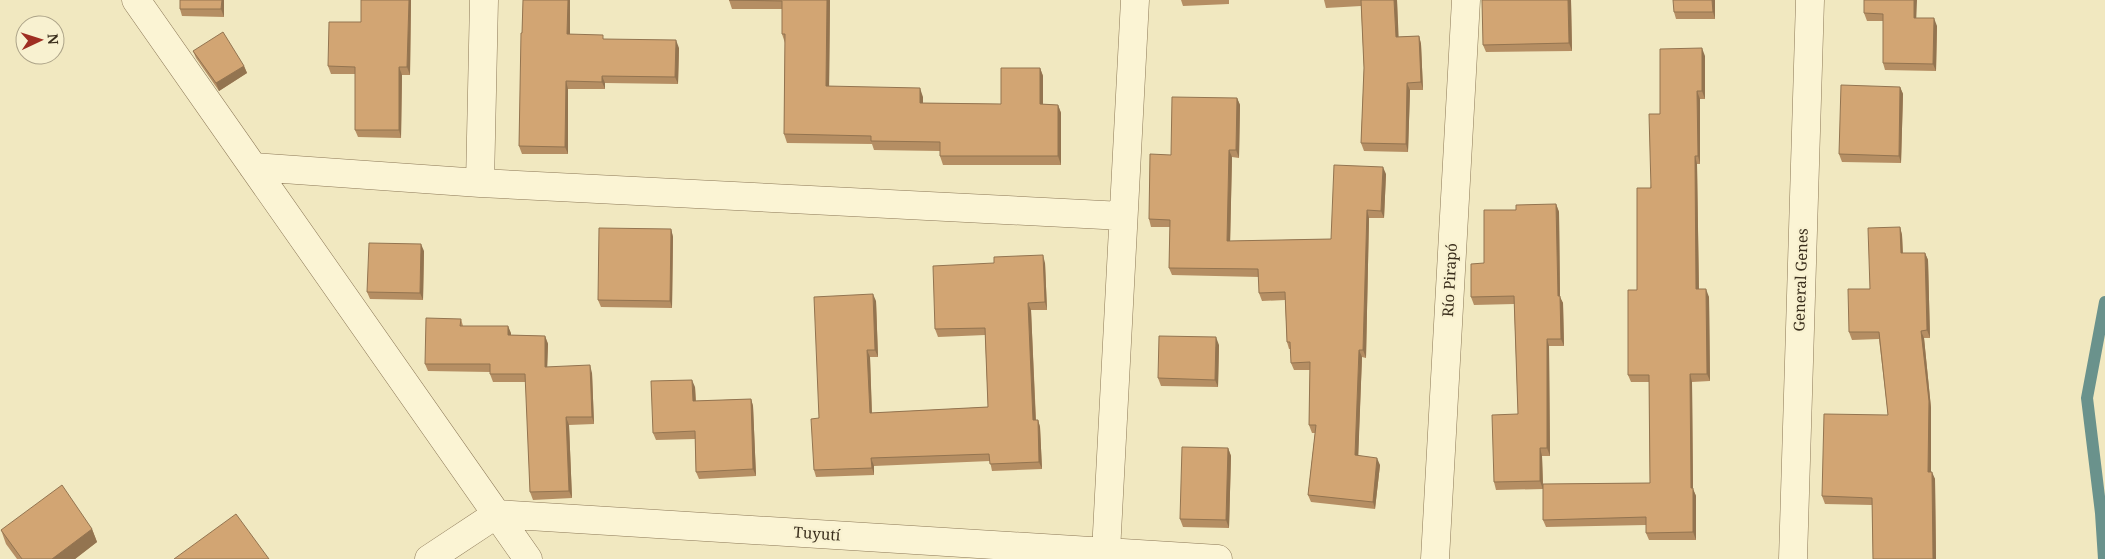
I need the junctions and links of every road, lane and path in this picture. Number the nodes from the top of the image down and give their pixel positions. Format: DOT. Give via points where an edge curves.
graph roads {
  1 [pos="136,0"];
  2 [pos="484,0"];
  3 [pos="1135,0"];
  4 [pos="1466,0"];
  5 [pos="1810,0"];
  6 [pos="253,167"];
  7 [pos="480,183"];
  8 [pos="1123,216"];
  9 [pos="497,514"];
  10 [pos="1106,552"];
  11 [pos="429,559"];
  12 [pos="528,559"];
  13 [pos="1218,559"];
  14 [pos="1435,559"];
  15 [pos="1793,559"];
  1 -- 6 [label="street"];
  2 -- 7 [label="street"];
  3 -- 8 [label="street"];
  4 -- 14 [label="street, Río Pirapó"];
  5 -- 15 [label="street, General Genes"];
  6 -- 7 [label="street"];
  6 -- 9 [label="street"];
  7 -- 8 [label="street"];
  8 -- 10 [label="street"];
  9 -- 10 [label="street, Tuyutí"];
  9 -- 11 [label="street"];
  9 -- 12 [label="street"];
  10 -- 13 [label="street, Tuyutí"];
}
